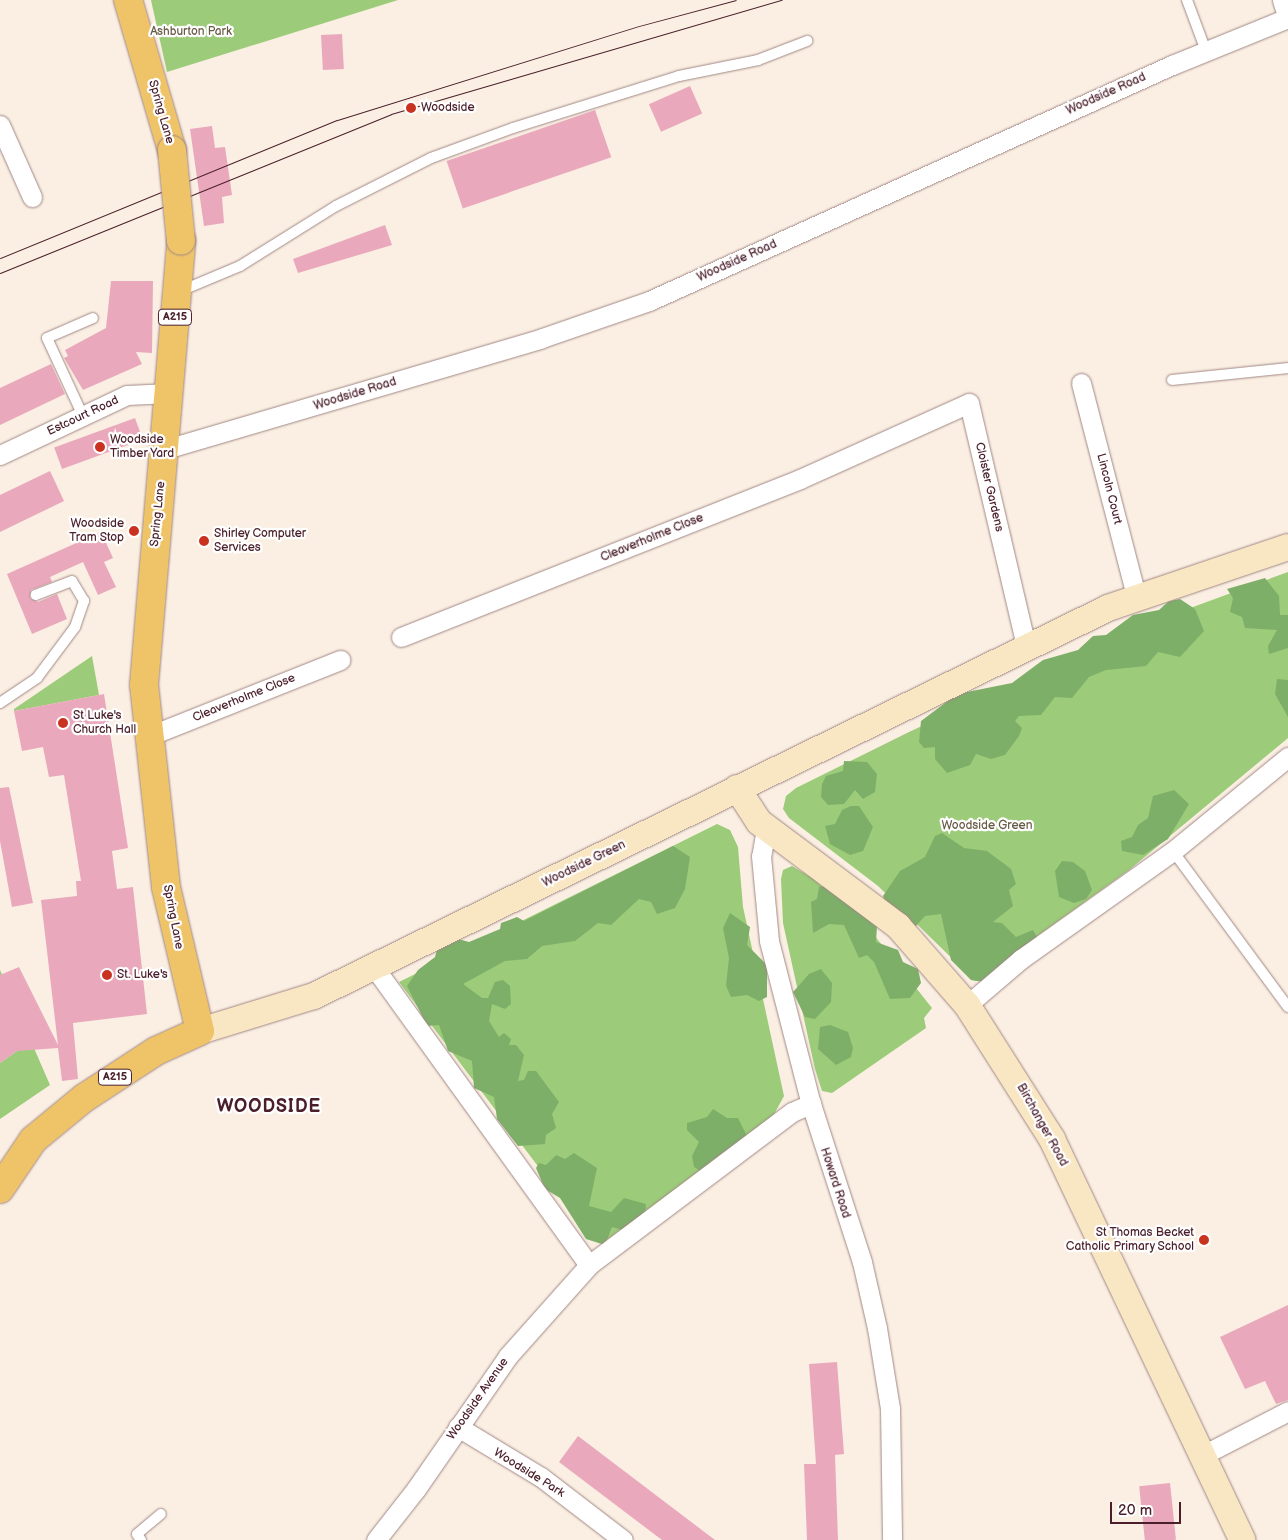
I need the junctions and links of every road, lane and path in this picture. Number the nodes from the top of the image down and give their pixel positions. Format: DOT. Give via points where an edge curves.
graph roads {
  1 [pos="128,0"];
  2 [pos="1187,0"];
  3 [pos="1282,0"];
  4 [pos="1288,18"];
  5 [pos="806,41"];
  6 [pos="1206,51"];
  7 [pos="0,125"];
  8 [pos="32,197"];
  9 [pos="177,292"];
  10 [pos="93,318"];
  11 [pos="1288,368"];
  12 [pos="1172,380"];
  13 [pos="1082,383"];
  14 [pos="170,393"];
  15 [pos="82,416"];
  16 [pos="899,431"];
  17 [pos="166,449"];
  18 [pos="0,455"];
  19 [pos="1288,548"];
  20 [pos="36,596"];
  21 [pos="1136,596"];
  22 [pos="401,637"];
  23 [pos="1026,646"];
  24 [pos="340,660"];
  25 [pos="0,703"];
  26 [pos="148,736"];
  27 [pos="1288,757"];
  28 [pos="737,788"];
  29 [pos="766,829"];
  30 [pos="1173,851"];
  31 [pos="374,967"];
  32 [pos="967,1004"];
  33 [pos="1288,1007"];
  34 [pos="200,1031"];
  35 [pos="810,1104"];
  36 [pos="0,1189"];
  37 [pos="589,1265"];
  38 [pos="1288,1411"];
  39 [pos="458,1427"];
  40 [pos="1201,1456"];
  41 [pos="160,1514"];
  42 [pos="141,1540"];
  43 [pos="376,1540"];
  44 [pos="623,1540"];
  45 [pos="892,1540"];
  46 [pos="1242,1540"];
  1 -- 9 [label="main road, Spring Lane / A215, bridge" via="172,150 181,241"];
  2 -- 6 [label="lane"];
  3 -- 4 [label="street"];
  4 -- 6 [label="street, Woodside Road"];
  5 -- 9 [label="lane" via="758,60 679,76 513,128 431,158 336,206 240,266"];
  6 -- 17 [label="street, Woodside Road" via="648,301 542,338"];
  7 -- 8 [label="street"];
  9 -- 14 [label="main road, Spring Lane / A215"];
  10 -- 15 [label="lane" via="47,338"];
  11 -- 12 [label="lane"];
  13 -- 21 [label="street, Lincoln Court"];
  14 -- 15 [label="street, Estcourt Road" via="128,395"];
  14 -- 17 [label="main road, Spring Lane / A215"];
  15 -- 18 [label="street, Estcourt Road"];
  16 -- 22 [label="street, Cleaverholme Close" via="800,479"];
  16 -- 23 [label="street, Cloister Gardens" via="969,402"];
  17 -- 26 [label="main road, Spring Lane / A215" via="147,612 144,685"];
  19 -- 21 [label="main road, Woodside Green"];
  20 -- 25 [label="lane" via="72,581 84,601 74,627 37,678"];
  21 -- 23 [label="main road, Woodside Green"];
  23 -- 28 [label="main road, Woodside Green"];
  24 -- 26 [label="street, Cleaverholme Close"];
  26 -- 34 [label="main road, Spring Lane / A215" via="166,887"];
  27 -- 30 [label="street"];
  28 -- 29 [label="main road, Birchanger Road" via="752,815"];
  28 -- 31 [label="main road, Woodside Green"];
  29 -- 32 [label="main road, Birchanger Road" via="898,926"];
  29 -- 35 [label="street, Howard Road" via="761,856 769,941"];
  30 -- 32 [label="street" via="1021,959"];
  30 -- 33 [label="lane"];
  31 -- 34 [label="main road, Woodside Green" via="290,1005"];
  31 -- 37 [label="street"];
  32 -- 40 [label="main road, Birchanger Road" via="1052,1139"];
  34 -- 36 [label="main road, A215" via="156,1051 84,1098 33,1140"];
  35 -- 37 [label="street" via="792,1112"];
  35 -- 45 [label="street, Howard Road" via="862,1262 877,1328 890,1408"];
  37 -- 39 [label="street, Woodside Avenue" via="508,1356"];
  38 -- 40 [label="street"];
  39 -- 43 [label="street, Woodside Avenue"];
  39 -- 44 [label="street, Woodside Park" via="541,1477"];
  40 -- 46 [label="main road, Birchanger Road"];
  41 -- 42 [label="lane" via="137,1534"];
}
